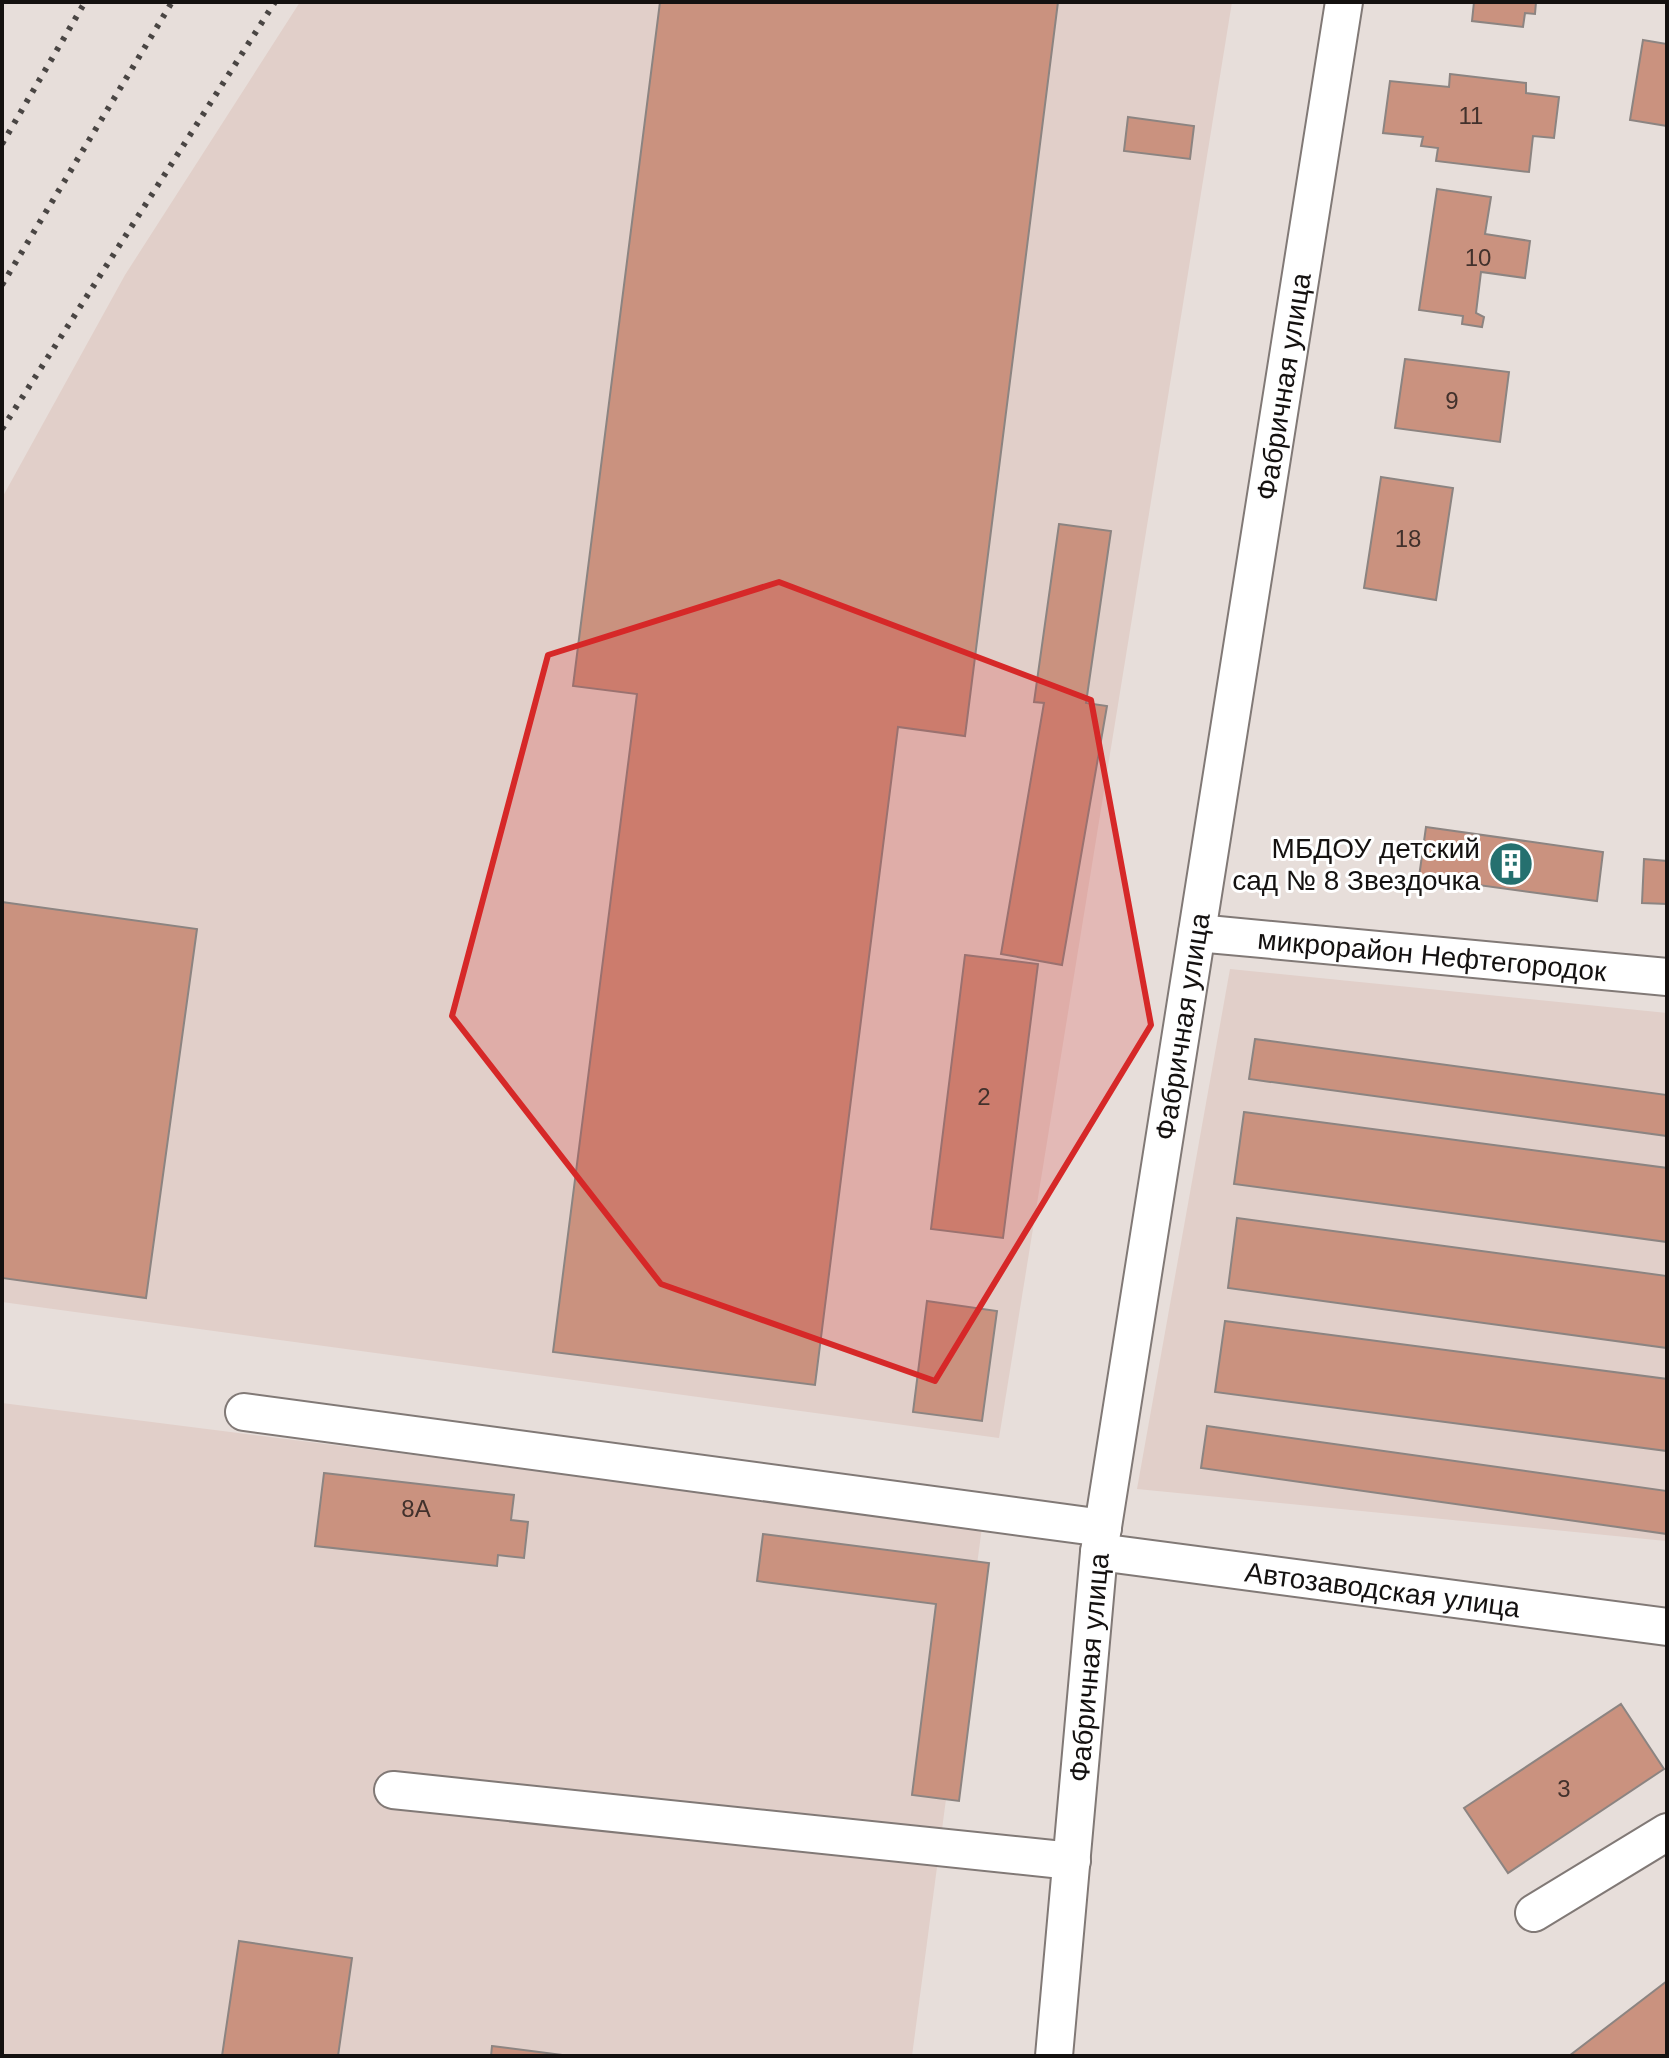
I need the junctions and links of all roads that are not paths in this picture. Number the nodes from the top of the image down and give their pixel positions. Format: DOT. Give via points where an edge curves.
graph roads {
  1 [pos="1344,2"];
  2 [pos="1197,933"];
  3 [pos="1667,977"];
  4 [pos="244,1412"];
  5 [pos="1101,1540"];
  6 [pos="1667,1627"];
  7 [pos="393,1790"];
  8 [pos="1667,1832"];
  9 [pos="1072,1861"];
  10 [pos="1534,1913"];
  11 [pos="1054,2056"];
  1 -- 2 [label="street, Фабричная улица"];
  2 -- 3 [label="street, микрорайон Нефтегородок"];
  2 -- 5 [label="street, Фабричная улица"];
  4 -- 5 [label="street, Автозаводская улица"];
  5 -- 6 [label="street, Автозаводская улица"];
  5 -- 9 [label="street, Фабричная улица"];
  7 -- 9 [label="street"];
  8 -- 10 [label="street"];
  9 -- 11 [label="street, Фабричная улица"];
}
